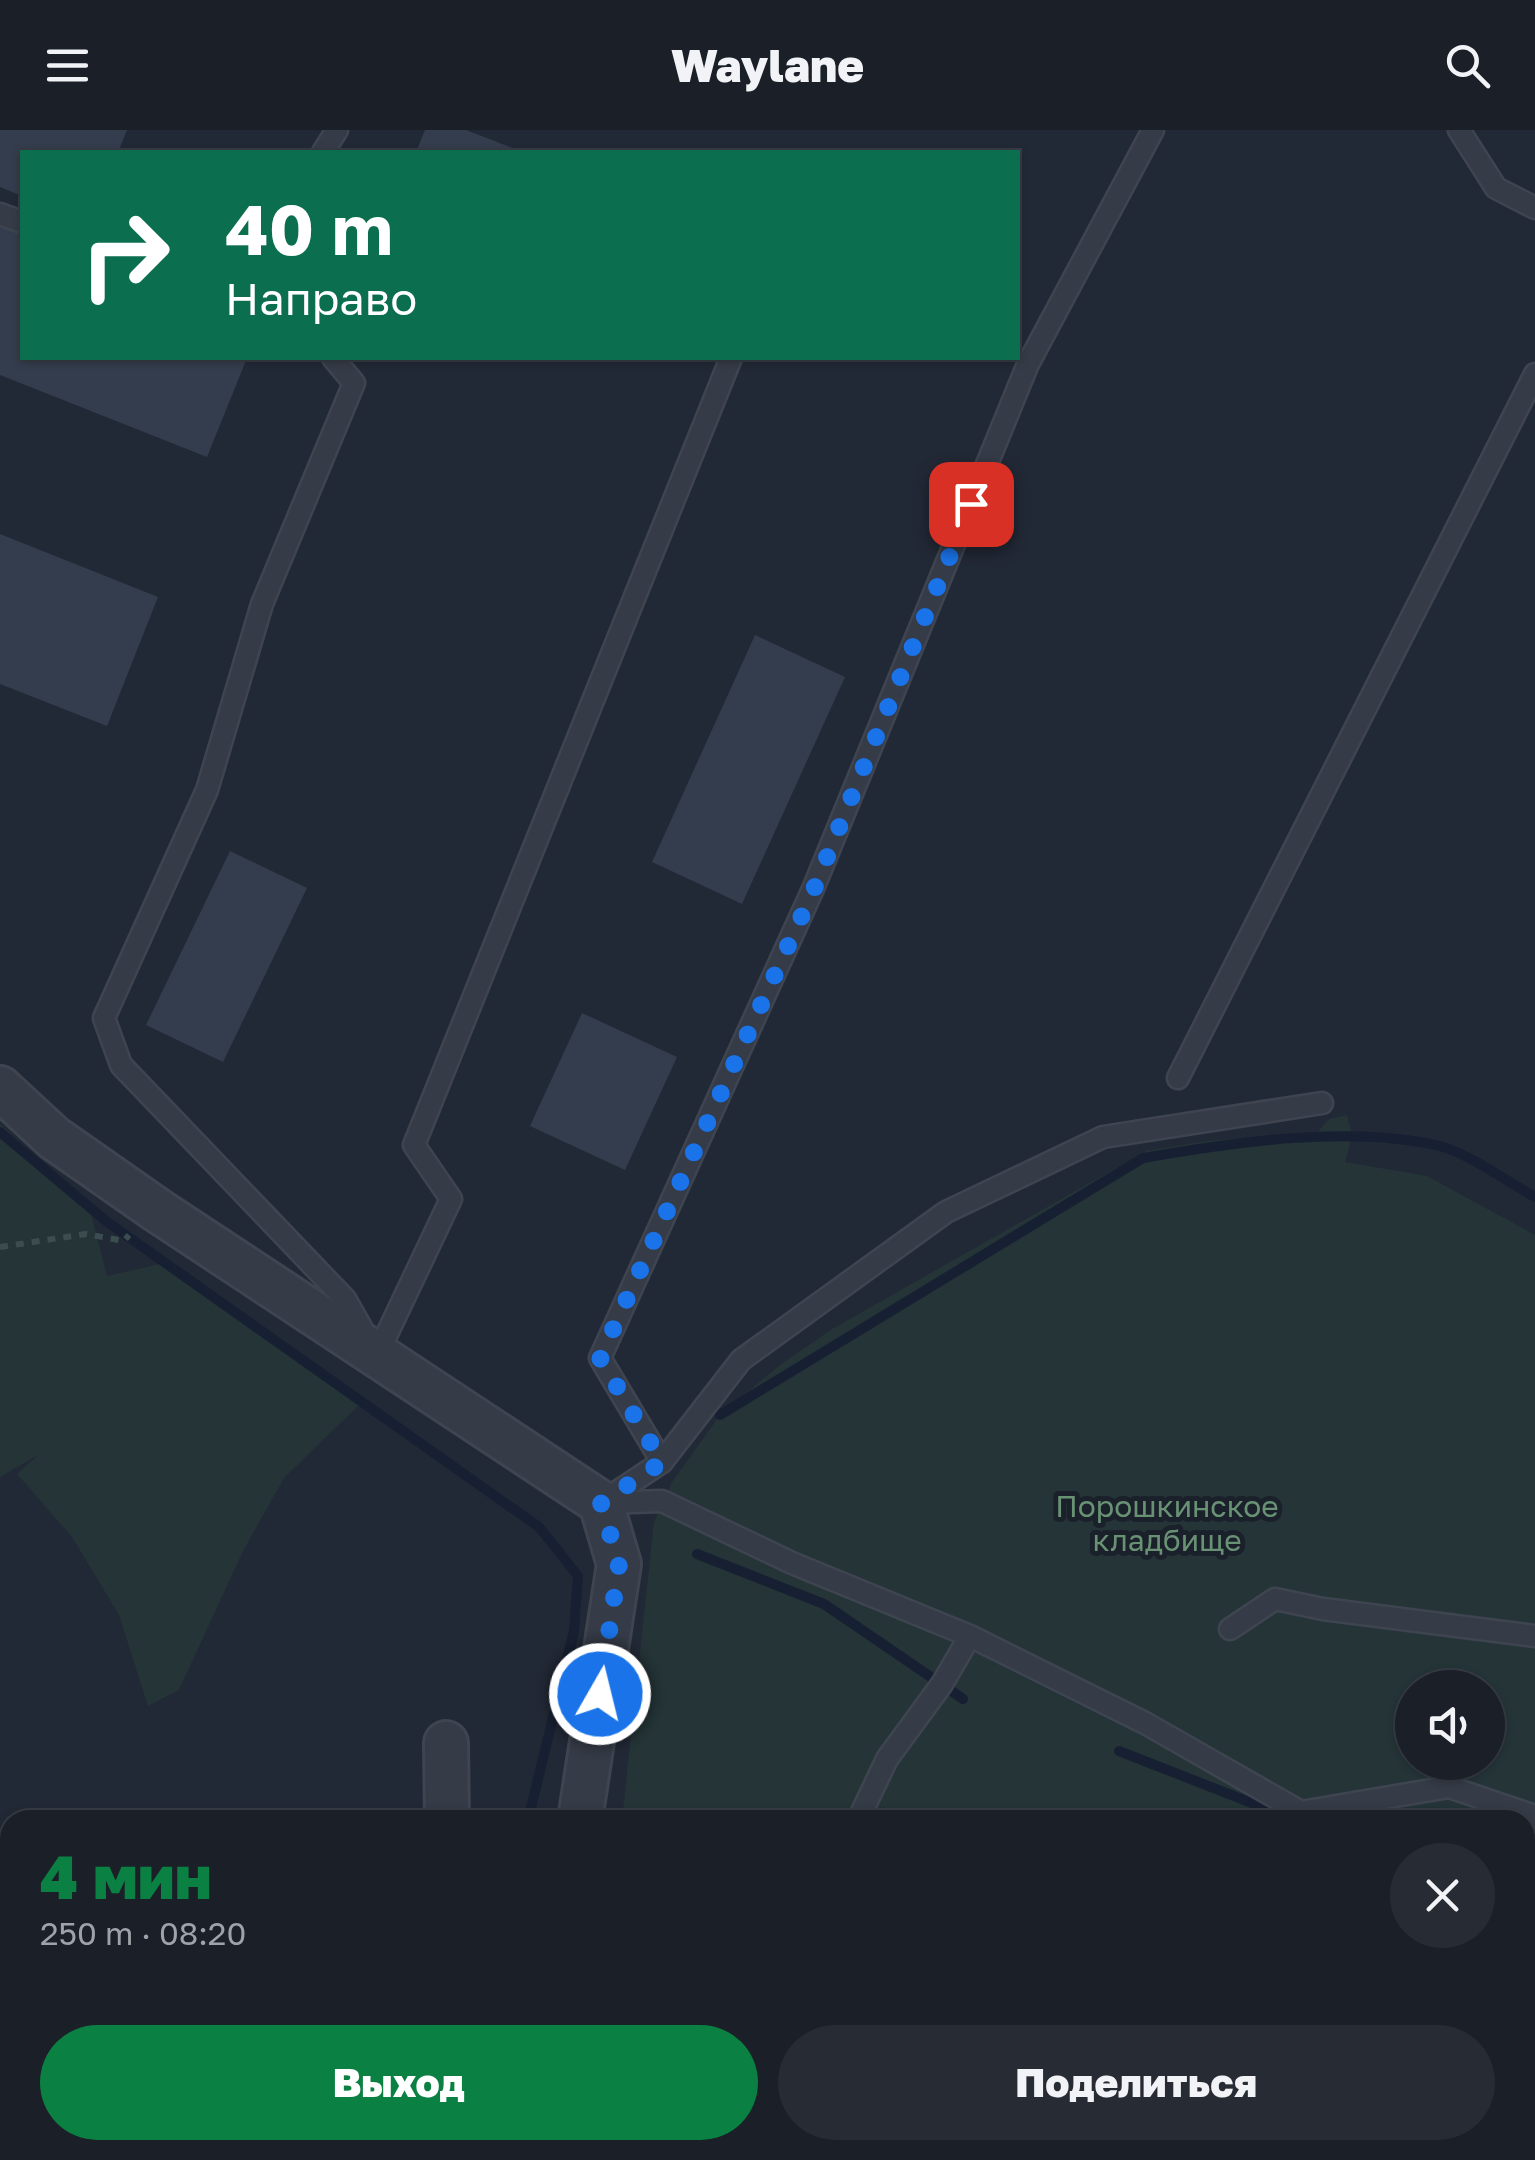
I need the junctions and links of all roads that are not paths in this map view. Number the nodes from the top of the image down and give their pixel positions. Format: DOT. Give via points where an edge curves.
graph roads {
  1 [pos="1152,130"];
  2 [pos="1459,130"];
  3 [pos="1535,208"];
  4 [pos="335,360"];
  5 [pos="730,360"];
  6 [pos="1535,374"];
  7 [pos="1178,1078"];
  8 [pos="0,1088"];
  9 [pos="1322,1102"];
  10 [pos="377,1354"];
  11 [pos="662,1462"];
  12 [pos="601,1503"];
  13 [pos="1230,1629"];
  14 [pos="970,1636"];
  15 [pos="1535,1636"];
  16 [pos="446,1743"];
  17 [pos="448,1810"];
  18 [pos="582,1810"];
  19 [pos="863,1810"];
  20 [pos="1297,1810"];
  21 [pos="1313,1810"];
  22 [pos="1517,1810"];
  1 -- 11 [label="lane" via="1028,364 814,889 600,1358"];
  2 -- 3 [label="lane" via="1496,188"];
  4 -- 10 [label="lane" via="354,383 262,604 208,790 104,1018 121,1064 345,1299"];
  5 -- 10 [label="lane" via="414,1145 451,1198"];
  6 -- 7 [label="lane"];
  8 -- 10 [label="street" via="54,1138"];
  9 -- 11 [label="lane" via="1102,1136 946,1212 742,1360"];
  10 -- 12 [label="street"];
  11 -- 12 [label="lane"];
  12 -- 14 [label="lane" via="662,1501"];
  12 -- 18 [label="street" via="619,1564"];
  13 -- 15 [label="lane" via="1276,1600"];
  14 -- 19 [label="lane" via="886,1759"];
  14 -- 20 [label="lane" via="1145,1723"];
  16 -- 17 [label="street"];
  21 -- 22 [label="lane" via="1450,1787"];
}
